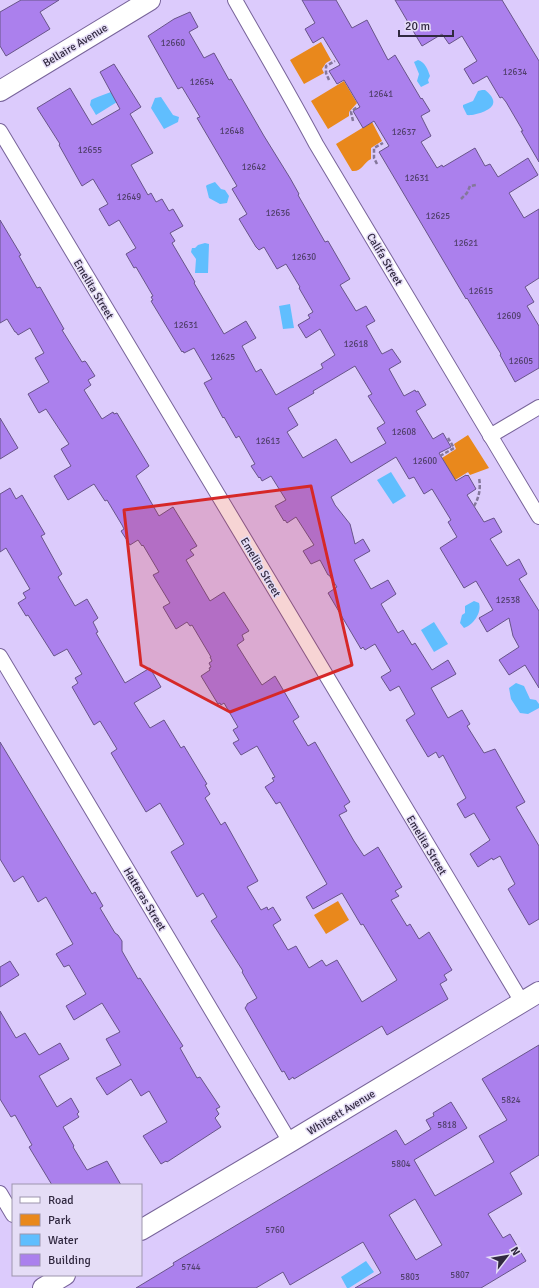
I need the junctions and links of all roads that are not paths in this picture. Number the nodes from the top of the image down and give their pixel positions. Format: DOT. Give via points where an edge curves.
graph roads {
  1 [pos="150,0"];
  2 [pos="235,0"];
  3 [pos="0,91"];
  4 [pos="0,131"];
  5 [pos="539,407"];
  6 [pos="490,436"];
  7 [pos="539,517"];
  8 [pos="0,656"];
  9 [pos="539,992"];
  10 [pos="522,1002"];
  11 [pos="290,1142"];
  12 [pos="0,1193"];
  13 [pos="12,1213"];
  14 [pos="142,1229"];
  1 -- 3 [label="main road, Bellaire Avenue"];
  2 -- 6 [label="street, Califa Street" via="320,150"];
  4 -- 10 [label="street, Emelita Street"];
  5 -- 6 [label="street"];
  6 -- 7 [label="street, Califa Street"];
  8 -- 11 [label="street, Hatteras Street"];
  9 -- 10 [label="main road, Whitsett Avenue"];
  10 -- 11 [label="main road, Whitsett Avenue"];
  11 -- 14 [label="main road, Whitsett Avenue"];
  12 -- 13 [label="street"];
}
